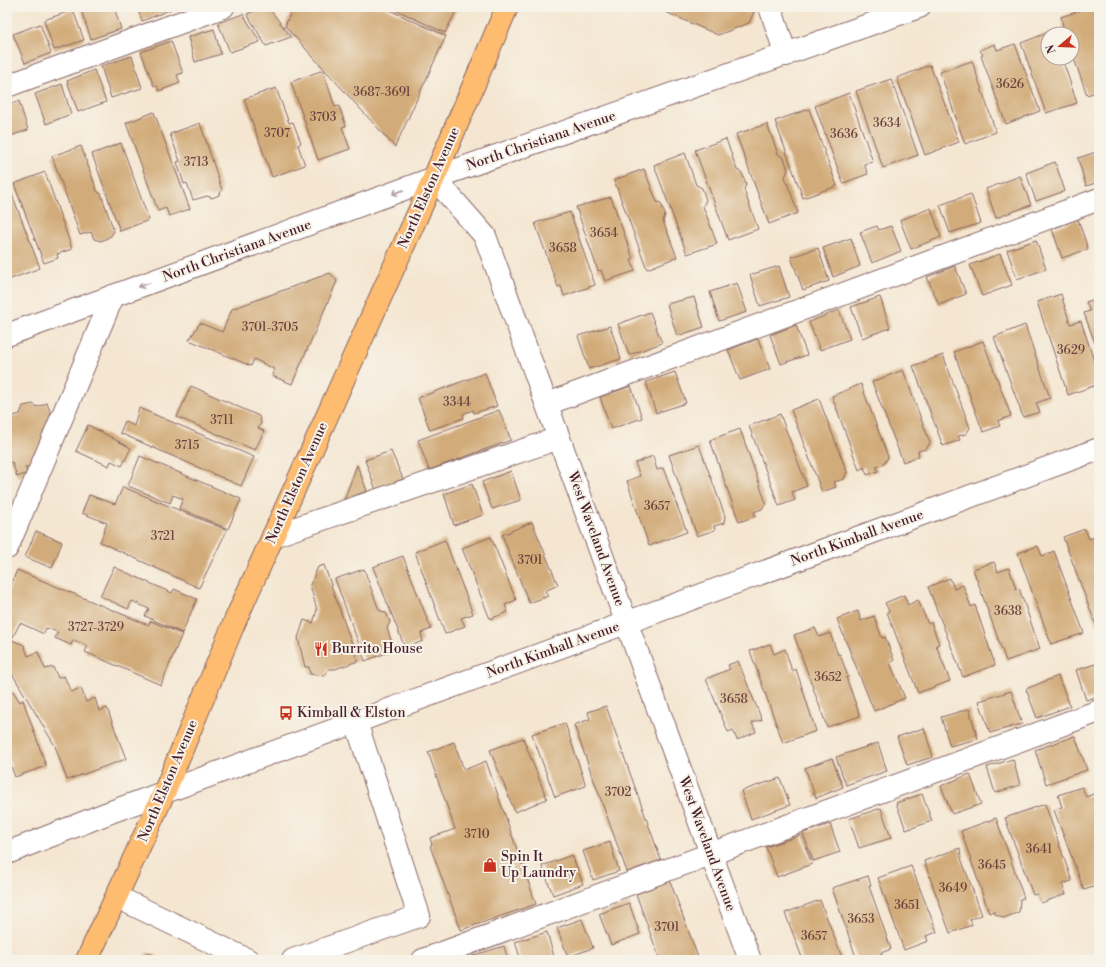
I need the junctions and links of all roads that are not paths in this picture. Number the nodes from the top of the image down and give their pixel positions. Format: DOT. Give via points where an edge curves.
graph roads {
  1 [pos="223,7"];
  2 [pos="508,7"];
  3 [pos="770,7"];
  4 [pos="919,7"];
  5 [pos="786,55"];
  6 [pos="7,86"];
  7 [pos="434,178"];
  8 [pos="1099,199"];
  9 [pos="113,296"];
  10 [pos="7,335"];
  11 [pos="547,404"];
  12 [pos="559,438"];
  13 [pos="1099,449"];
  14 [pos="272,536"];
  15 [pos="7,548"];
  16 [pos="627,623"];
  17 [pos="1099,711"];
  18 [pos="356,722"];
  19 [pos="164,793"];
  20 [pos="7,853"];
  21 [pos="711,853"];
  22 [pos="116,897"];
  23 [pos="87,960"];
  24 [pos="248,960"];
  25 [pos="293,960"];
  26 [pos="423,960"];
  27 [pos="750,960"];
  1 -- 6 [label="street"];
  2 -- 7 [label="main road, North Elston Avenue"];
  3 -- 5 [label="street"];
  4 -- 5 [label="street, North Christiana Avenue"];
  5 -- 7 [label="street, North Christiana Avenue"];
  7 -- 9 [label="street, North Christiana Avenue, one-way"];
  7 -- 11 [label="street, West Waveland Avenue" via="485,236"];
  7 -- 14 [label="main road, North Elston Avenue"];
  8 -- 11 [label="street"];
  9 -- 10 [label="street, North Christiana Avenue"];
  9 -- 15 [label="street"];
  11 -- 12 [label="street, West Waveland Avenue"];
  12 -- 14 [label="street"];
  12 -- 16 [label="street, West Waveland Avenue"];
  13 -- 16 [label="street, North Kimball Avenue"];
  14 -- 19 [label="main road, North Elston Avenue"];
  16 -- 18 [label="street, North Kimball Avenue"];
  16 -- 21 [label="street, West Waveland Avenue"];
  17 -- 21 [label="street"];
  18 -- 19 [label="street, North Kimball Avenue"];
  18 -- 25 [label="street" via="419,916"];
  19 -- 20 [label="street, North Kimball Avenue"];
  19 -- 22 [label="main road, North Elston Avenue"];
  21 -- 26 [label="street"];
  21 -- 27 [label="street, West Waveland Avenue"];
  22 -- 23 [label="main road, North Elston Avenue"];
  22 -- 24 [label="street"];
}
